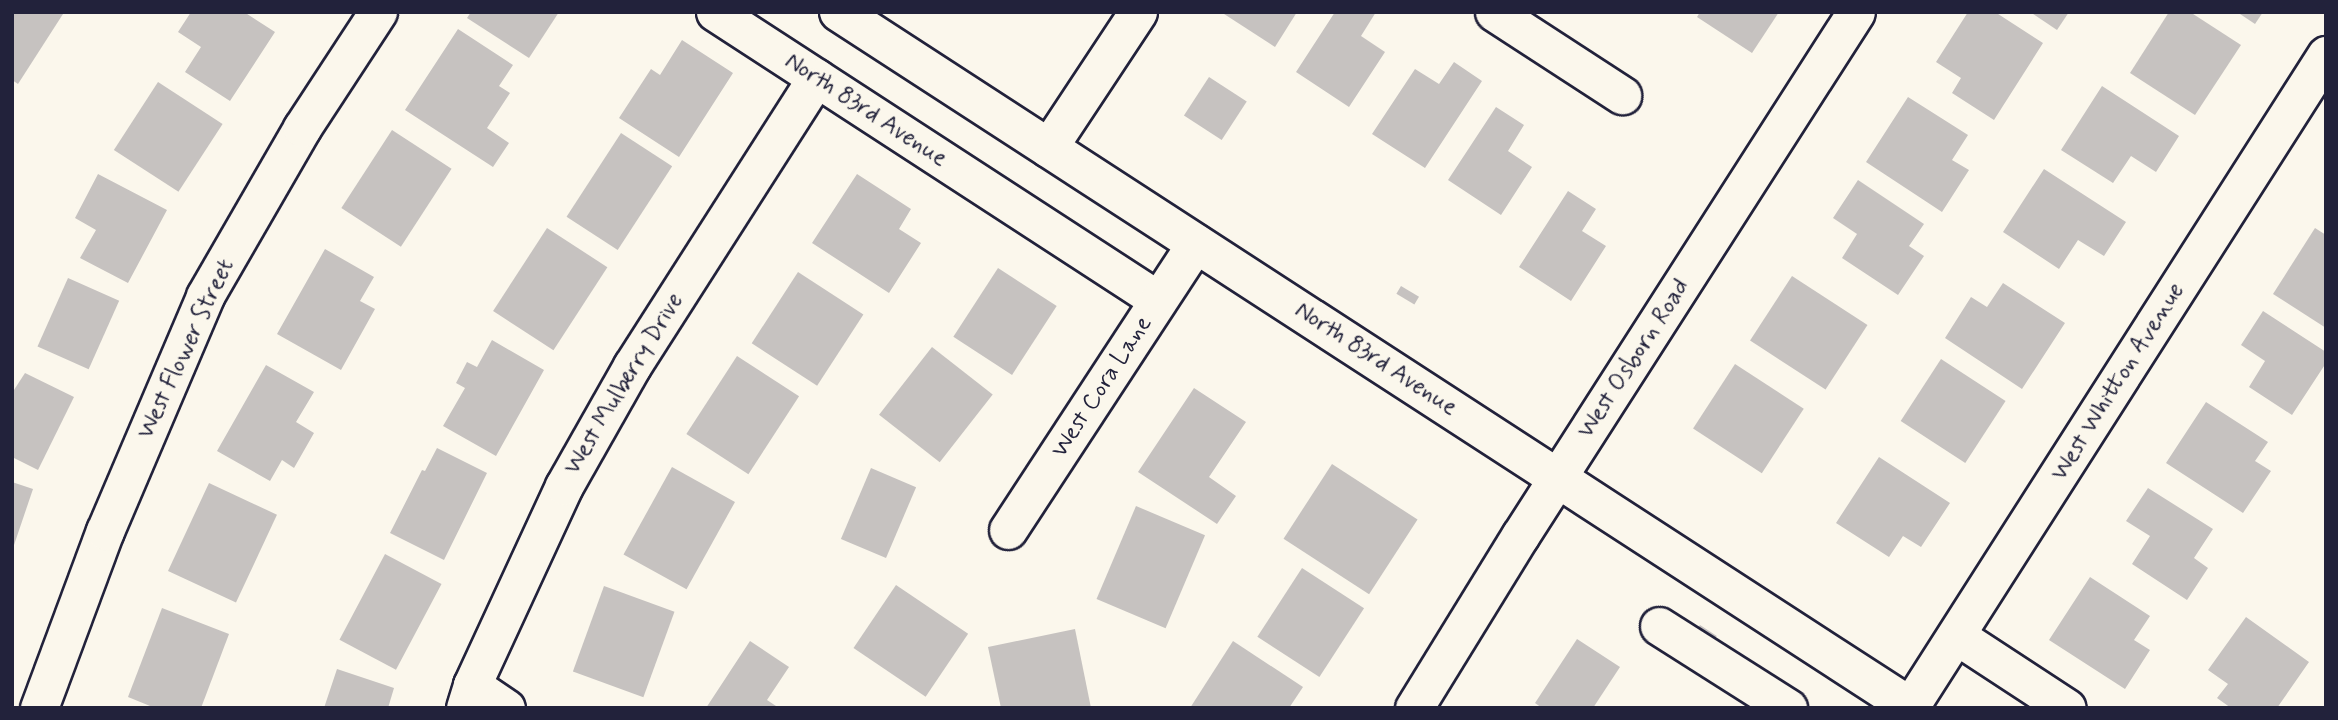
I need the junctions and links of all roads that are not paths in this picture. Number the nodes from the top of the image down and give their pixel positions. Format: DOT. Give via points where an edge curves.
graph roads {
  1 [pos="378,12"];
  2 [pos="715,12"];
  3 [pos="839,12"];
  4 [pos="1138,12"];
  5 [pos="1494,12"];
  6 [pos="1856,12"];
  7 [pos="2326,55"];
  8 [pos="816,78"];
  9 [pos="1622,95"];
  10 [pos="1048,148"];
  11 [pos="1196,243"];
  12 [pos="1158,300"];
  13 [pos="1559,476"];
  14 [pos="1008,530"];
  15 [pos="1659,626"];
  16 [pos="1956,636"];
  17 [pos="468,697"];
  18 [pos="1910,707"];
  19 [pos="39,708"];
  20 [pos="506,708"];
  21 [pos="1414,708"];
  22 [pos="1788,708"];
  23 [pos="2067,708"];
  1 -- 19 [label="street, West Flower Street" via="302,128 205,296 105,531"];
  2 -- 8 [label="street, North 83rd Avenue"];
  3 -- 10 [label="main road, North 83rd Avenue"];
  4 -- 10 [label="street"];
  5 -- 9 [label="street"];
  6 -- 13 [label="street, West Osborn Road"];
  7 -- 16 [label="street, West Whitton Avenue"];
  8 -- 12 [label="street, North 83rd Avenue"];
  8 -- 17 [label="street, West Mulberry Drive" via="593,433 564,486"];
  10 -- 11 [label="main road, North 83rd Avenue"];
  11 -- 12 [label="street, West Cora Lane"];
  11 -- 13 [label="main road, North 83rd Avenue"];
  12 -- 14 [label="street, West Cora Lane"];
  13 -- 18 [label="main road, North 83rd Avenue"];
  13 -- 21 [label="street, West Osborn Road"];
  15 -- 22 [label="street"];
  16 -- 18 [label="street, West Whitton Avenue"];
  16 -- 23 [label="street"];
  17 -- 20 [label="street"];
}
